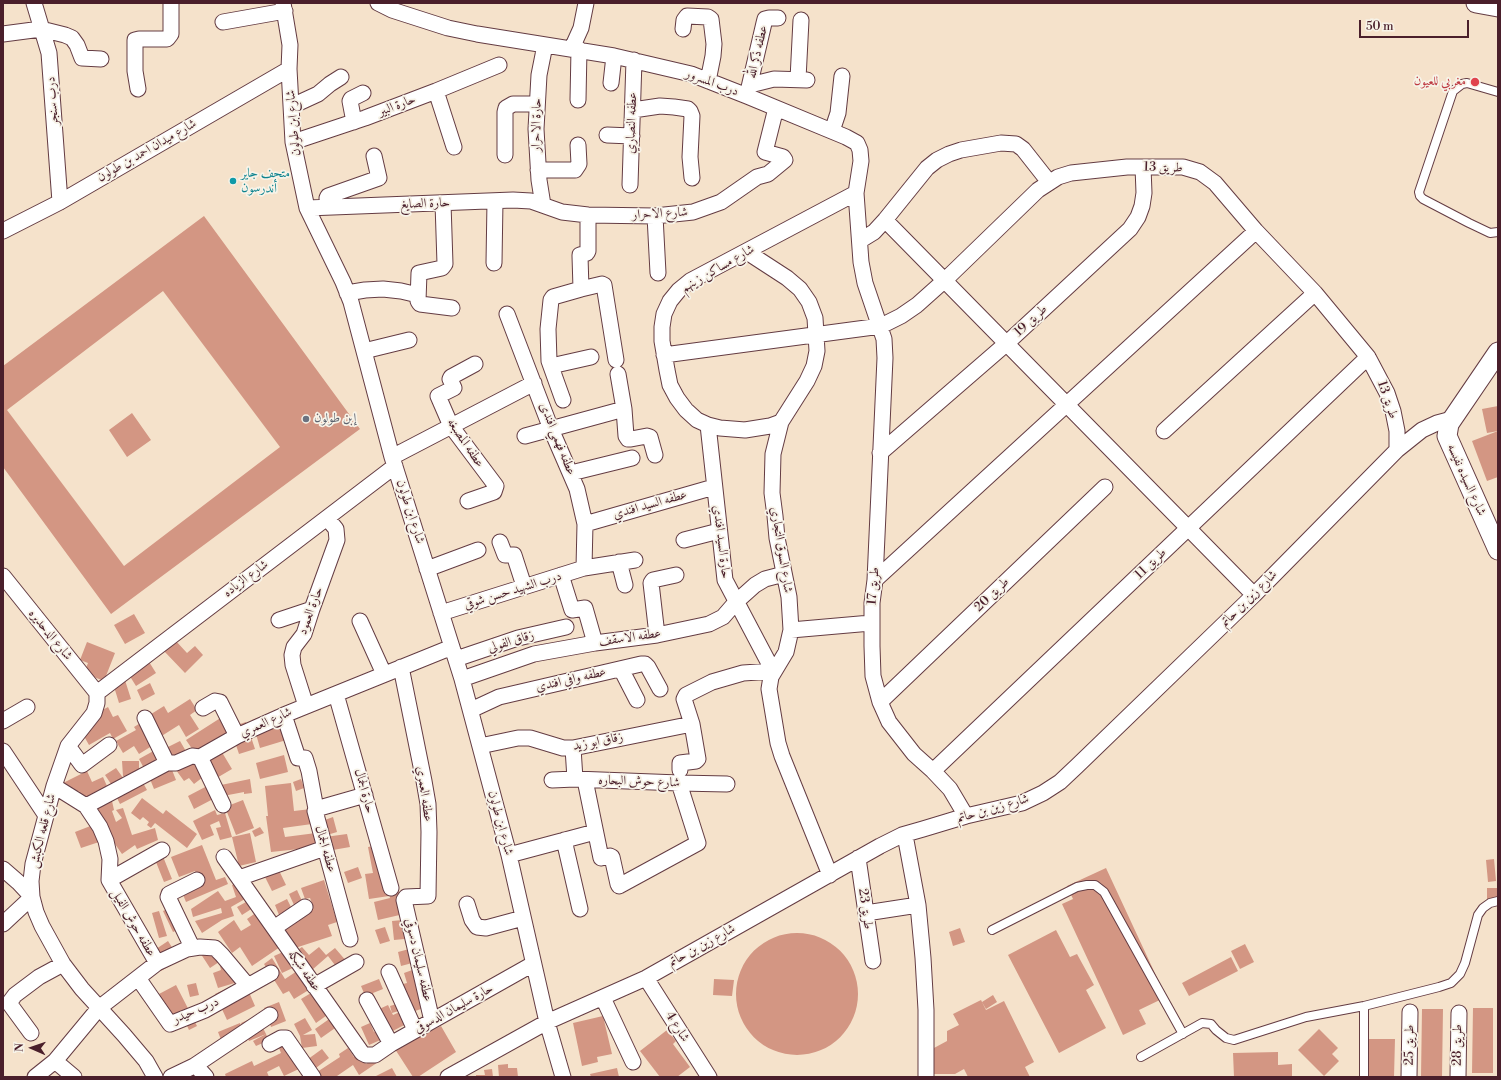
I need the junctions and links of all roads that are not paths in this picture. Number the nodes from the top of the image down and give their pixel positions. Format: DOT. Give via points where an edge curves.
graph roads {
  1 [pos="34,3"];
  2 [pos="171,3"];
  3 [pos="378,3"];
  4 [pos="586,3"];
  5 [pos="1476,3"];
  6 [pos="284,7"];
  7 [pos="1498,7"];
  8 [pos="778,18"];
  9 [pos="801,20"];
  10 [pos="223,22"];
  11 [pos="41,29"];
  12 [pos="683,29"];
  13 [pos="3,34"];
  14 [pos="545,45"];
  15 [pos="576,49"];
  16 [pos="614,56"];
  17 [pos="100,59"];
  18 [pos="634,60"];
  19 [pos="499,65"];
  20 [pos="289,69"];
  21 [pos="842,76"];
  22 [pos="341,77"];
  23 [pos="708,81"];
  24 [pos="611,83"];
  25 [pos="138,89"];
  26 [pos="749,90"];
  27 [pos="436,91"];
  28 [pos="1498,92"];
  29 [pos="363,93"];
  30 [pos="578,100"];
  31 [pos="536,104"];
  32 [pos="292,106"];
  33 [pos="776,108"];
  34 [pos="632,110"];
  35 [pos="354,122"];
  36 [pos="832,131"];
  37 [pos="607,135"];
  38 [pos="632,136"];
  39 [pos="293,142"];
  40 [pos="578,145"];
  41 [pos="454,147"];
  42 [pos="505,155"];
  43 [pos="374,156"];
  44 [pos="1143,167"];
  45 [pos="538,170"];
  46 [pos="692,178"];
  47 [pos="1049,182"];
  48 [pos="630,185"];
  49 [pos="856,193"];
  50 [pos="495,201"];
  51 [pos="60,202"];
  52 [pos="443,203"];
  53 [pos="543,205"];
  54 [pos="328,207"];
  55 [pos="306,208"];
  56 [pos="588,215"];
  57 [pos="655,216"];
  58 [pos="885,220"];
  59 [pos="3,231"];
  60 [pos="1256,231"];
  61 [pos="1498,232"];
  62 [pos="861,240"];
  63 [pos="747,252"];
  64 [pos="494,263"];
  65 [pos="658,273"];
  66 [pos="944,280"];
  67 [pos="581,289"];
  68 [pos="347,293"];
  69 [pos="1315,293"];
  70 [pos="418,295"];
  71 [pos="452,308"];
  72 [pos="507,314"];
  73 [pos="880,326"];
  74 [pos="817,334"];
  75 [pos="409,340"];
  76 [pos="1007,344"];
  77 [pos="364,351"];
  78 [pos="1498,352"];
  79 [pos="664,356"];
  80 [pos="591,357"];
  81 [pos="1368,357"];
  82 [pos="475,364"];
  83 [pos="551,366"];
  84 [pos="534,382"];
  85 [pos="563,400"];
  86 [pos="1067,404"];
  87 [pos="624,409"];
  88 [pos="1452,419"];
  89 [pos="781,422"];
  90 [pos="708,425"];
  91 [pos="451,426"];
  92 [pos="552,429"];
  93 [pos="1164,431"];
  94 [pos="525,436"];
  95 [pos="1397,450"];
  96 [pos="880,453"];
  97 [pos="655,455"];
  98 [pos="632,458"];
  99 [pos="394,461"];
  100 [pos="571,474"];
  101 [pos="714,486"];
  102 [pos="1105,488"];
  103 [pos="468,502"];
  104 [pos="327,518"];
  105 [pos="585,524"];
  106 [pos="1188,529"];
  107 [pos="719,531"];
  108 [pos="684,540"];
  109 [pos="500,542"];
  110 [pos="478,550"];
  111 [pos="1498,550"];
  112 [pos="635,560"];
  113 [pos="619,562"];
  114 [pos="428,568"];
  115 [pos="584,568"];
  116 [pos="784,574"];
  117 [pos="561,575"];
  118 [pos="676,575"];
  119 [pos="4,580"];
  120 [pos="875,580"];
  121 [pos="625,585"];
  122 [pos="524,586"];
  123 [pos="1254,596"];
  124 [pos="736,602"];
  125 [pos="312,609"];
  126 [pos="442,613"];
  127 [pos="279,620"];
  128 [pos="360,621"];
  129 [pos="871,623"];
  130 [pos="566,627"];
  131 [pos="791,630"];
  132 [pos="657,635"];
  133 [pos="595,643"];
  134 [pos="454,653"];
  135 [pos="401,667"];
  136 [pos="621,669"];
  137 [pos="773,671"];
  138 [pos="384,674"];
  139 [pos="462,678"];
  140 [pos="660,689"];
  141 [pos="97,693"];
  142 [pos="336,694"];
  143 [pos="636,700"];
  144 [pos="880,702"];
  145 [pos="306,706"];
  146 [pos="27,707"];
  147 [pos="203,708"];
  148 [pos="470,710"];
  149 [pos="284,715"];
  150 [pos="146,718"];
  151 [pos="3,721"];
  152 [pos="692,724"];
  153 [pos="237,736"];
  154 [pos="109,745"];
  155 [pos="68,746"];
  156 [pos="480,746"];
  157 [pos="573,748"];
  158 [pos="3,751"];
  159 [pos="200,757"];
  160 [pos="167,763"];
  161 [pos="9,769"];
  162 [pos="933,771"];
  163 [pos="680,776"];
  164 [pos="580,779"];
  165 [pos="552,780"];
  166 [pos="727,784"];
  167 [pos="54,786"];
  168 [pos="366,795"];
  169 [pos="223,805"];
  170 [pos="86,806"];
  171 [pos="316,809"];
  172 [pos="45,814"];
  173 [pos="966,816"];
  174 [pos="595,832"];
  175 [pos="905,834"];
  176 [pos="564,840"];
  177 [pos="325,848"];
  178 [pos="162,850"];
  179 [pos="509,855"];
  180 [pos="224,857"];
  181 [pos="858,858"];
  182 [pos="33,864"];
  183 [pos="3,869"];
  184 [pos="830,874"];
  185 [pos="238,878"];
  186 [pos="109,880"];
  187 [pos="197,880"];
  188 [pos="18,882"];
  189 [pos="391,888"];
  190 [pos="32,897"];
  191 [pos="404,900"];
  192 [pos="1498,901"];
  193 [pos="467,904"];
  194 [pos="918,905"];
  195 [pos="305,907"];
  196 [pos="580,909"];
  197 [pos="866,914"];
  198 [pos="523,918"];
  199 [pos="3,924"];
  200 [pos="274,928"];
  201 [pos="992,930"];
  202 [pos="350,939"];
  203 [pos="192,947"];
  204 [pos="873,961"];
  205 [pos="356,962"];
  206 [pos="157,963"];
  207 [pos="63,964"];
  208 [pos="533,964"];
  209 [pos="389,972"];
  210 [pos="271,973"];
  211 [pos="138,978"];
  212 [pos="646,978"];
  213 [pos="248,986"];
  214 [pos="314,986"];
  215 [pos="603,998"];
  216 [pos="367,1000"];
  217 [pos="1364,1006"];
  218 [pos="99,1008"];
  219 [pos="1410,1012"];
  220 [pos="1459,1013"];
  221 [pos="270,1015"];
  222 [pos="432,1021"];
  223 [pos="547,1022"];
  224 [pos="415,1030"];
  225 [pos="31,1032"];
  226 [pos="1183,1034"];
  227 [pos="270,1044"];
  228 [pos="391,1044"];
  229 [pos="375,1055"];
  230 [pos="1141,1057"];
  231 [pos="55,1061"];
  232 [pos="633,1062"];
  233 [pos="194,1066"];
  234 [pos="465,1072"];
  235 [pos="35,1077"];
  236 [pos="74,1077"];
  237 [pos="155,1077"];
  238 [pos="171,1077"];
  239 [pos="206,1077"];
  240 [pos="313,1077"];
  241 [pos="448,1077"];
  242 [pos="563,1077"];
  243 [pos="709,1077"];
  244 [pos="926,1077"];
  245 [pos="1364,1077"];
  246 [pos="1409,1077"];
  247 [pos="1458,1077"];
  1 -- 11 [label="street, درب سنجر"];
  2 -- 25 [label="street" via="170,36 166,39 136,39 134,42"];
  3 -- 14 [label="street, درب المسرور" via="448,28"];
  4 -- 15 [label="street"];
  5 -- 7 [label="street"];
  6 -- 10 [label="street"];
  6 -- 20 [label="street, شارع ابن طولون" via="290,45"];
  8 -- 26 [label="street, عطفه ذكر الله" via="765,19"];
  9 -- 26 [label="street" via="803,79 774,80"];
  11 -- 13 [label="street"];
  11 -- 17 [label="street" via="72,38 82,58"];
  11 -- 51 [label="street, درب سنجر" via="49,53"];
  12 -- 23 [label="street" via="687,16 708,16 711,19 714,44"];
  14 -- 15 [label="street, درب المسرور"];
  14 -- 31 [label="street, حارة الاحرار"];
  15 -- 16 [label="street, درب المسرور"];
  15 -- 30 [label="street"];
  16 -- 18 [label="street, درب المسرور"];
  16 -- 24 [label="street"];
  18 -- 23 [label="street, درب المسرور" via="691,74"];
  18 -- 34 [label="street, عطفه النصاري"];
  19 -- 27 [label="street, حارة البير"];
  20 -- 32 [label="street, شارع ابن طولون"];
  20 -- 51 [label="street, شارع ميدان احمد بن طولون"];
  21 -- 36 [label="street" via="838,113"];
  22 -- 32 [label="street" via="318,94"];
  23 -- 26 [label="street, درب المسرور"];
  26 -- 33 [label="street, درب المسرور"];
  27 -- 35 [label="street, حارة البير"];
  27 -- 41 [label="street"];
  28 -- 61 [label="lane" via="1467,83 1454,91 1419,192 1423,199 1469,223 1490,233"];
  29 -- 35 [label="street" via="350,101"];
  31 -- 42 [label="street" via="513,104 506,108"];
  31 -- 45 [label="street, حارة الاحرار"];
  32 -- 39 [label="street, شارع ابن طولون"];
  33 -- 36 [label="street, درب المسرور"];
  33 -- 57 [label="street, شارع الاحرار" via="765,152 783,157 785,160 768,174 757,177 708,208"];
  34 -- 38 [label="street, عطفه النصاري"];
  34 -- 46 [label="street" via="660,106 690,111"];
  35 -- 39 [label="street, حارة البير"];
  36 -- 49 [label="street, درب المسرور" via="852,139 860,150 861,161"];
  37 -- 38 [label="street"];
  38 -- 48 [label="street, عطفه النصاري"];
  39 -- 55 [label="street, شارع ابن طولون"];
  40 -- 45 [label="street" via="579,164 575,170"];
  43 -- 54 [label="street" via="379,178 328,196"];
  44 -- 47 [label="street, طريق 13" via="1070,173"];
  44 -- 60 [label="street, طريق 13" via="1183,167 1200,172 1215,183"];
  44 -- 76 [label="street, طريق 19" via="1142,206 1130,229"];
  45 -- 53 [label="street, حارة الاحرار"];
  47 -- 58 [label="street" via="1023,149 1016,144 1001,142 962,150 937,160 927,168"];
  47 -- 66 [label="street, طريق 13"];
  49 -- 62 [label="street, درب المسرور"];
  49 -- 63 [label="street, شارع مساكن زينهم"];
  50 -- 52 [label="street, حارة الصايغ"];
  50 -- 53 [label="street, حارة الصايغ" via="522,201"];
  50 -- 64 [label="street"];
  51 -- 59 [label="street, شارع ميدان احمد بن طولون"];
  52 -- 54 [label="street, حارة الصايغ"];
  52 -- 70 [label="street" via="445,264 442,268 418,274"];
  53 -- 56 [label="street, شارع الاحرار" via="562,212"];
  54 -- 55 [label="street, حارة الصايغ"];
  55 -- 68 [label="street, شارع ابن طولون"];
  56 -- 57 [label="street, شارع الاحرار"];
  56 -- 67 [label="street" via="588,251 580,255"];
  57 -- 65 [label="street"];
  58 -- 62 [label="street" via="874,232"];
  58 -- 66 [label="street"];
  60 -- 69 [label="street, طريق 13"];
  60 -- 86 [label="street"];
  62 -- 73 [label="street, درب المسرور" via="861,262"];
  63 -- 74 [label="street, شارع السوق التجاري" via="800,289 809,302"];
  63 -- 79 [label="street, شارع مساكن زينهم" via="690,281 674,295 664,314"];
  66 -- 73 [label="street, طريق 13" via="917,305"];
  66 -- 76 [label="street"];
  67 -- 83 [label="street" via="551,298 548,328"];
  67 -- 87 [label="street" via="604,285"];
  68 -- 70 [label="street" via="383,289"];
  68 -- 77 [label="street, شارع ابن طولون"];
  69 -- 81 [label="street, طريق 13"];
  69 -- 93 [label="street"];
  70 -- 71 [label="street" via="420,304"];
  72 -- 84 [label="street, عطفه فهمي افندى"];
  73 -- 74 [label="street, طريق 13"];
  73 -- 96 [label="street, طريق 17" via="884,339 885,364"];
  74 -- 79 [label="street, طريق 13"];
  74 -- 89 [label="street, شارع السوق التجاري" via="814,366"];
  75 -- 77 [label="street"];
  76 -- 86 [label="street"];
  76 -- 96 [label="street, طريق 19"];
  77 -- 99 [label="street, شارع ابن طولون"];
  78 -- 88 [label="street, شارع السيده نفيسه"];
  79 -- 90 [label="street, شارع مساكن زينهم" via="670,385 676,398 686,410"];
  80 -- 83 [label="street"];
  81 -- 95 [label="street, طريق 13" via="1387,393 1393,411"];
  81 -- 106 [label="street, طريق 11"];
  82 -- 91 [label="street, عطفه المصبغه" via="451,377 454,388 438,396"];
  83 -- 85 [label="street"];
  84 -- 91 [label="street, شارع الزياده"];
  84 -- 92 [label="street, عطفه فهمي افندى"];
  86 -- 106 [label="street"];
  86 -- 120 [label="street"];
  87 -- 92 [label="street"];
  87 -- 97 [label="street" via="628,439 650,437"];
  88 -- 95 [label="street, شارع زين بن حاتم" via="1422,430"];
  88 -- 111 [label="street, شارع السيده نفيسه" via="1447,430 1448,442"];
  89 -- 90 [label="street, شارع مساكن زينهم" via="745,430"];
  89 -- 116 [label="street, شارع السوق التجاري" via="773,454 772,493"];
  90 -- 101 [label="street, حارة السيد افندي"];
  91 -- 99 [label="street, شارع الزياده"];
  91 -- 103 [label="street, عطفه المصبغه" via="496,486 494,492"];
  92 -- 94 [label="street"];
  92 -- 100 [label="street, عطفه فهمي افندى"];
  95 -- 123 [label="street, شارع زين بن حاتم"];
  96 -- 120 [label="street, طريق 17"];
  98 -- 100 [label="street"];
  99 -- 104 [label="street, شارع الزياده"];
  99 -- 114 [label="street, شارع ابن طولون"];
  100 -- 105 [label="street, عطفه فهمي افندى"];
  101 -- 105 [label="street, عطفه السيد افندي"];
  101 -- 107 [label="street, حارة السيد افندي"];
  102 -- 144 [label="street, طريق 20"];
  104 -- 125 [label="street, حارة العمود" via="336,529 337,540"];
  104 -- 141 [label="street, شارع الزياده"];
  105 -- 115 [label="street, عطفه فهمي افندى"];
  106 -- 123 [label="street"];
  106 -- 162 [label="street, طريق 11"];
  107 -- 108 [label="street"];
  107 -- 124 [label="street, حارة السيد افندي" via="724,580"];
  109 -- 122 [label="street" via="505,555 514,555"];
  110 -- 114 [label="street"];
  112 -- 113 [label="street, درب الشهيد حسن شوقي"];
  113 -- 115 [label="street, درب الشهيد حسن شوقي"];
  113 -- 121 [label="street"];
  114 -- 126 [label="street, شارع ابن طولون"];
  115 -- 117 [label="street, درب الشهيد حسن شوقي"];
  116 -- 124 [label="street, عطفه الاسقف" via="755,585"];
  116 -- 131 [label="street, شارع السوق التجاري" via="789,597"];
  117 -- 122 [label="street, درب الشهيد حسن شوقي"];
  117 -- 133 [label="street" via="572,610 585,608"];
  118 -- 132 [label="street" via="653,580 651,583"];
  119 -- 141 [label="street, شارع الدحديره"];
  120 -- 129 [label="street, طريق 17"];
  122 -- 126 [label="street, درب الشهيد حسن شوقي"];
  123 -- 173 [label="street, شارع زين بن حاتم" via="1060,782 1022,803"];
  124 -- 132 [label="street, عطفه الاسقف" via="723,617 709,624"];
  124 -- 137 [label="street, حارة السيد افندي"];
  125 -- 127 [label="street"];
  125 -- 145 [label="street, حارة العمود" via="304,634 294,646 292,655"];
  126 -- 134 [label="street, شارع ابن طولون"];
  128 -- 138 [label="street"];
  129 -- 131 [label="street"];
  129 -- 144 [label="street, طريق 17" via="874,676"];
  130 -- 134 [label="street, زقاق الفولي"];
  131 -- 137 [label="street, شارع السوق التجاري" via="786,652"];
  132 -- 133 [label="street, عطفه الاسقف"];
  133 -- 139 [label="street, عطفه الاسقف" via="534,654"];
  134 -- 135 [label="street, شارع العمري"];
  134 -- 139 [label="street, شارع ابن طولون"];
  135 -- 138 [label="street, شارع العمري"];
  135 -- 191 [label="street, عطفه العمري" via="428,804 429,832 428,896 406,897"];
  136 -- 140 [label="street, عطفه وافي افندي" via="645,664"];
  136 -- 143 [label="street"];
  136 -- 148 [label="street, عطفه وافي افندي" via="500,697"];
  137 -- 152 [label="street" via="743,674 712,682 684,697"];
  137 -- 184 [label="street, شارع السوق التجاري" via="769,689 778,743"];
  138 -- 142 [label="street, شارع العمري"];
  139 -- 148 [label="street, شارع ابن طولون"];
  141 -- 155 [label="street, شارع قلعه الكبش" via="94,713"];
  142 -- 145 [label="street, شارع العمري"];
  142 -- 168 [label="street, حارة الجمال"];
  144 -- 162 [label="street, طريق 17" via="889,722 901,739"];
  145 -- 149 [label="street, شارع العمري"];
  146 -- 151 [label="street"];
  147 -- 153 [label="street" via="215,701 220,702"];
  148 -- 156 [label="street, شارع ابن طولون"];
  149 -- 153 [label="street, شارع العمري"];
  149 -- 171 [label="street" via="298,758 305,758"];
  150 -- 160 [label="street"];
  152 -- 157 [label="street, زقاق ابو زيد"];
  152 -- 163 [label="street" via="698,759 680,763"];
  153 -- 159 [label="street, شارع العمري"];
  154 -- 155 [label="street" via="82,765"];
  155 -- 167 [label="street, شارع قلعه الكبش"];
  156 -- 157 [label="street, زقاق ابو زيد" via="530,738 563,748"];
  156 -- 179 [label="street, شارع ابن طولون"];
  157 -- 164 [label="street"];
  158 -- 161 [label="street"];
  159 -- 160 [label="street, شارع العمري" via="192,756 176,763"];
  159 -- 169 [label="street"];
  160 -- 170 [label="street, شارع العمري"];
  161 -- 172 [label="street"];
  162 -- 173 [label="street, طريق 17" via="950,789"];
  163 -- 164 [label="street, شارع حوش البحاره"];
  163 -- 166 [label="street, شارع حوش البحاره"];
  163 -- 174 [label="street" via="698,839 694,845 619,886 612,857 601,858"];
  164 -- 165 [label="street, شارع حوش البحاره"];
  164 -- 174 [label="street"];
  167 -- 170 [label="street, عطفه حوش الفيل"];
  167 -- 172 [label="street, شارع قلعه الكبش"];
  168 -- 171 [label="street, عطفه الجمال"];
  168 -- 189 [label="street, حارة الجمال"];
  170 -- 186 [label="street, عطفه حوش الفيل" via="106,840 110,859"];
  171 -- 177 [label="street, عطفه الجمال"];
  172 -- 182 [label="street, شارع قلعه الكبش"];
  173 -- 175 [label="street, شارع زين بن حاتم"];
  174 -- 176 [label="street"];
  175 -- 181 [label="street, شارع زين بن حاتم"];
  175 -- 194 [label="street"];
  176 -- 179 [label="street"];
  176 -- 196 [label="street"];
  177 -- 185 [label="street"];
  177 -- 202 [label="street, عطفه الجمال"];
  178 -- 186 [label="street"];
  179 -- 198 [label="street, شارع ابن طولون"];
  180 -- 185 [label="street, عطفه شبكه"];
  181 -- 184 [label="street, شارع زين بن حاتم"];
  181 -- 197 [label="street, طريق 23"];
  182 -- 188 [label="street"];
  182 -- 190 [label="street, شارع قلعه الكبش"];
  183 -- 188 [label="street"];
  184 -- 212 [label="street, شارع زين بن حاتم"];
  185 -- 200 [label="street, عطفه شبكه"];
  186 -- 206 [label="street, عطفه حوش الفيل"];
  187 -- 203 [label="street" via="169,894 168,897"];
  188 -- 190 [label="street"];
  190 -- 199 [label="street"];
  190 -- 207 [label="street, شارع قلعه الكبش" via="42,926"];
  191 -- 222 [label="street, عطفه سليمان دسوقي"];
  192 -- 217 [label="lane" via="1490,903 1478,915 1465,963 1460,974 1451,983"];
  193 -- 198 [label="street" via="477,927 486,928"];
  194 -- 197 [label="street"];
  194 -- 244 [label="street" via="926,1010"];
  195 -- 200 [label="street"];
  197 -- 204 [label="street, طريق 23"];
  198 -- 208 [label="street, شارع ابن طولون"];
  200 -- 214 [label="street, عطفه شبكه"];
  201 -- 226 [label="lane" via="1077,887 1095,886 1104,892"];
  203 -- 206 [label="street"];
  203 -- 213 [label="street" via="215,948"];
  205 -- 214 [label="street"];
  206 -- 211 [label="street"];
  207 -- 218 [label="street, شارع قلعه الكبش"];
  207 -- 225 [label="street" via="15,995 9,1003"];
  208 -- 222 [label="street, حارة سليمان الدسوقي"];
  208 -- 223 [label="street, شارع ابن طولون"];
  209 -- 224 [label="street"];
  210 -- 213 [label="street, درب حيدر"];
  211 -- 213 [label="street, درب حيدر" via="170,1024 205,1010"];
  211 -- 218 [label="street"];
  212 -- 215 [label="street, شارع زين بن حاتم"];
  212 -- 243 [label="street, شارع 4"];
  214 -- 229 [label="street, عطفه شبكه" via="362,1053"];
  215 -- 223 [label="street, شارع زين بن حاتم"];
  215 -- 232 [label="street"];
  216 -- 228 [label="street"];
  217 -- 226 [label="lane" via="1306,1018 1234,1040 1226,1038 1207,1022"];
  217 -- 245 [label="lane"];
  218 -- 231 [label="street"];
  218 -- 237 [label="street, شارع قلعه الكبش" via="146,1061"];
  219 -- 246 [label="street, طريق 25"];
  220 -- 247 [label="street, طريق 28"];
  221 -- 233 [label="street"];
  222 -- 224 [label="street, حارة سليمان الدسوقي"];
  223 -- 234 [label="street, شارع زين بن حاتم"];
  223 -- 242 [label="street, شارع ابن طولون"];
  224 -- 228 [label="street, حارة سليمان الدسوقي"];
  226 -- 230 [label="lane"];
  227 -- 240 [label="street" via="286,1038"];
  228 -- 229 [label="street, حارة سليمان الدسوقي"];
  231 -- 235 [label="street"];
  231 -- 236 [label="street"];
  233 -- 238 [label="street"];
  233 -- 239 [label="street"];
  234 -- 241 [label="street, شارع زين بن حاتم"];
}
